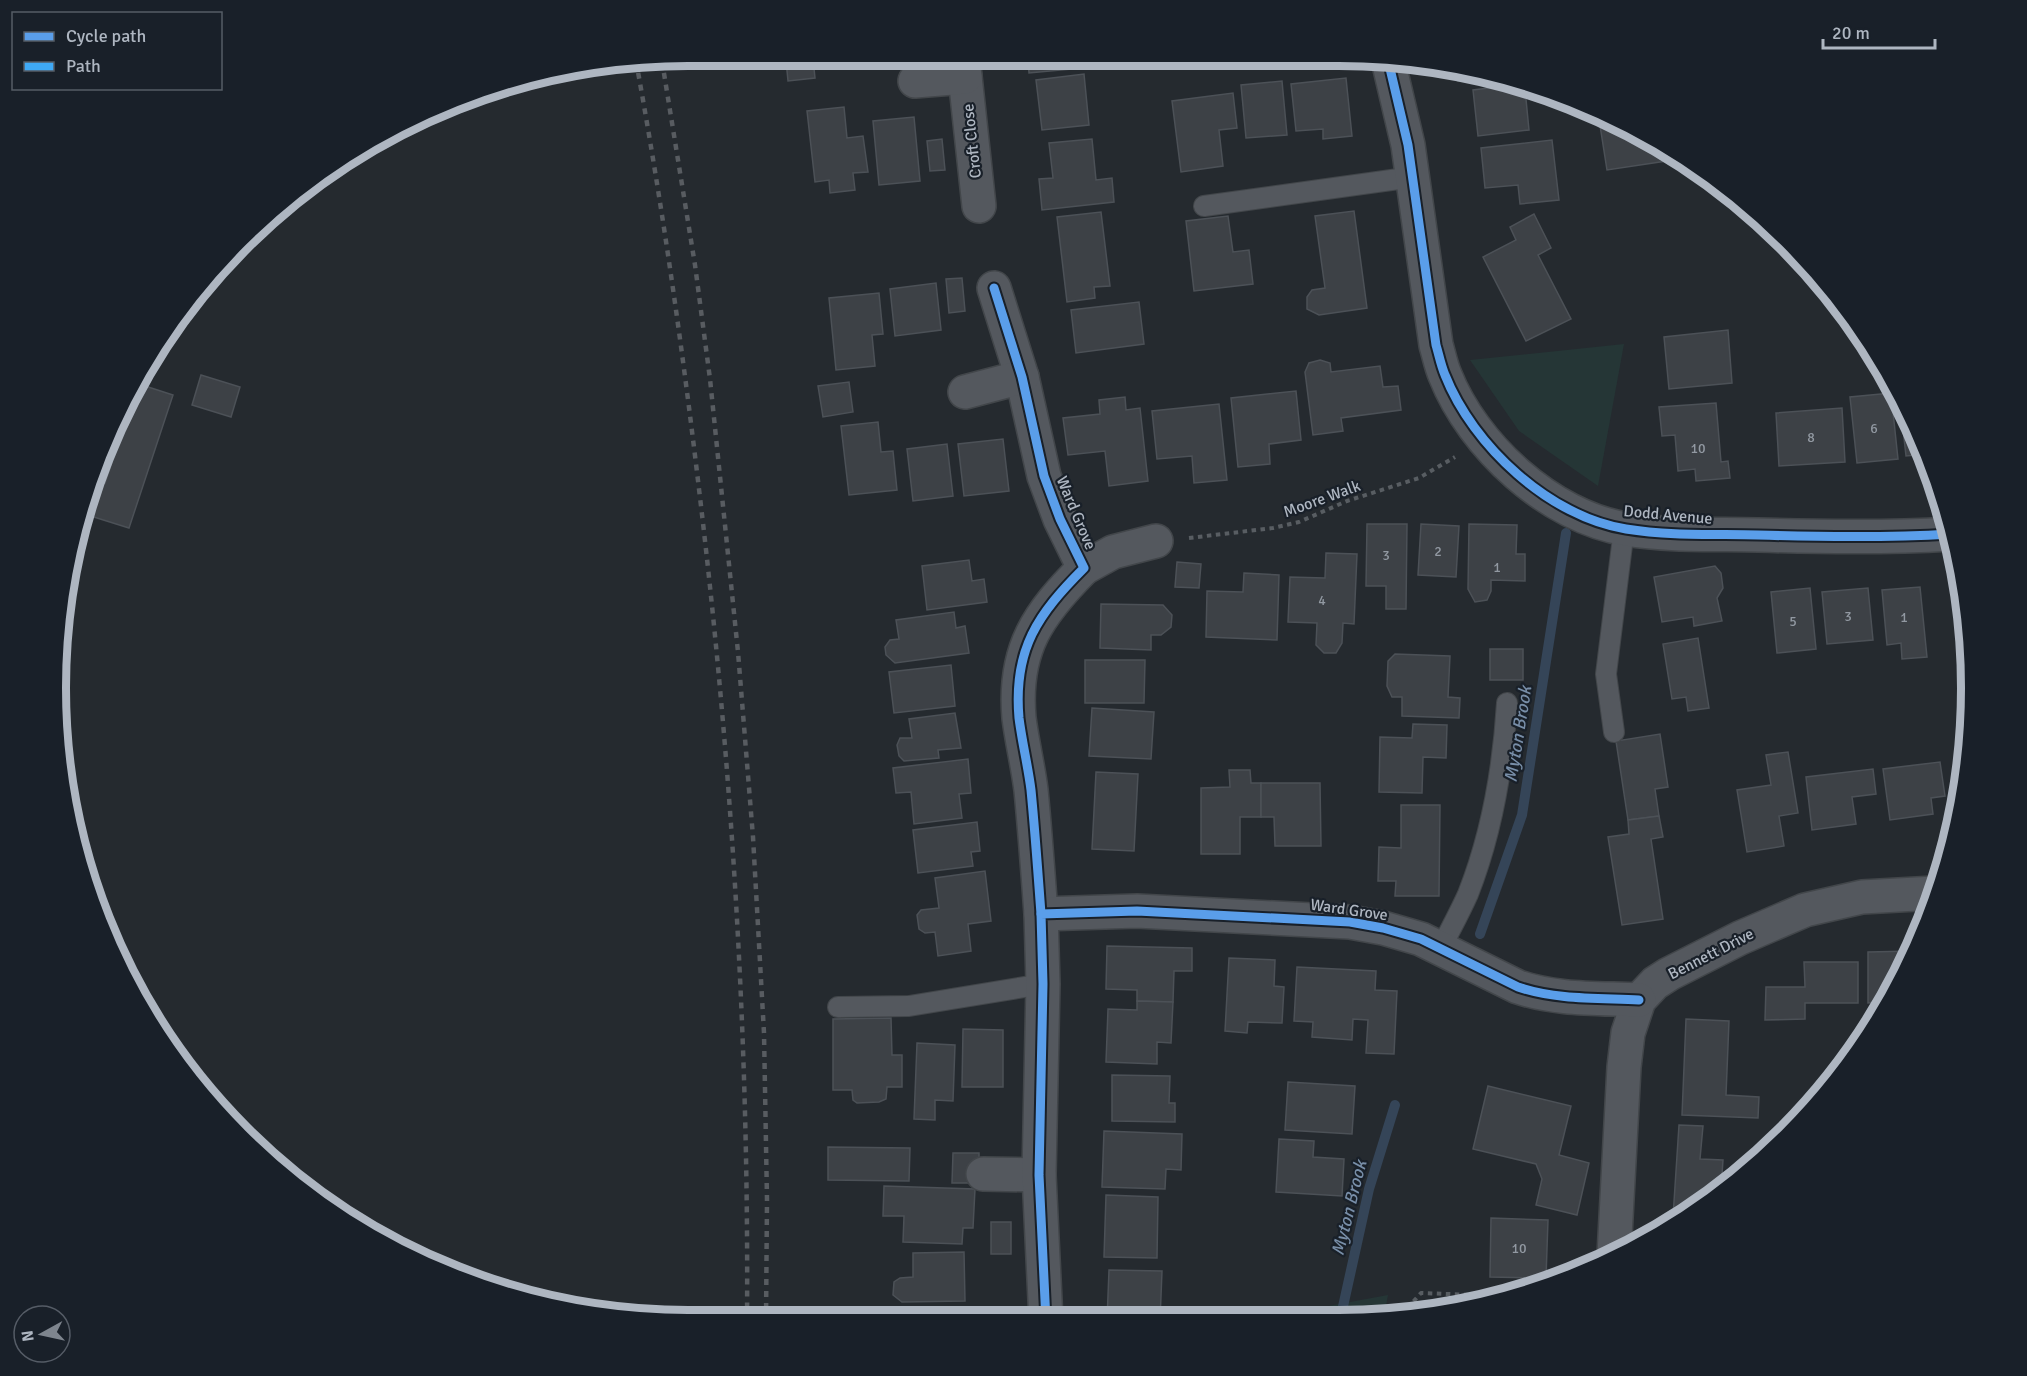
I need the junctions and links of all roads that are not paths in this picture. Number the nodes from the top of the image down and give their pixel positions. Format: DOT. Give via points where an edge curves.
graph roads {
  1 [pos="964,68"];
  2 [pos="1390,68"];
  3 [pos="915,81"];
  4 [pos="1413,177"];
  5 [pos="980,206"];
  6 [pos="1204,206"];
  7 [pos="993,288"];
  8 [pos="1022,377"];
  9 [pos="965,392"];
  10 [pos="1624,529"];
  11 [pos="1942,534"];
  12 [pos="1156,541"];
  13 [pos="1084,568"];
  14 [pos="1507,703"];
  15 [pos="1614,732"];
  16 [pos="1926,893"];
  17 [pos="1041,914"];
  18 [pos="1441,948"];
  19 [pos="1043,984"];
  20 [pos="1639,1000"];
  21 [pos="838,1007"];
  22 [pos="983,1174"];
  23 [pos="1039,1175"];
  24 [pos="1614,1246"];
  25 [pos="1046,1310"];
  1 -- 3 [label="street, Croft Close"];
  1 -- 5 [label="street, Croft Close"];
  2 -- 4 [label="street, Dodd Avenue"];
  4 -- 6 [label="lane"];
  4 -- 10 [label="street, Dodd Avenue" via="1436,345 1445,376 1463,409 1484,441 1505,463 1550,498 1582,516"];
  7 -- 8 [label="street, Ward Grove"];
  8 -- 9 [label="street"];
  8 -- 13 [label="street, Ward Grove" via="1044,476"];
  10 -- 11 [label="street, Dodd Avenue" via="1828,537"];
  10 -- 15 [label="lane" via="1606,674"];
  12 -- 13 [label="street, Ward Grove" via="1113,552"];
  13 -- 17 [label="street, Ward Grove" via="1037,622 1028,642 1019,685 1019,719 1030,789"];
  14 -- 18 [label="lane" via="1497,791 1484,849"];
  16 -- 20 [label="street, Bennett Drive" via="1862,897 1805,910 1669,974"];
  17 -- 18 [label="street, Ward Grove" via="1137,911 1350,922 1383,928"];
  17 -- 19 [label="street, Ward Grove"];
  18 -- 20 [label="street, Ward Grove" via="1532,992"];
  19 -- 21 [label="lane" via="909,1006"];
  19 -- 23 [label="street, Ward Grove"];
  20 -- 24 [label="street, Bennett Drive" via="1628,1033 1624,1067"];
  22 -- 23 [label="street"];
  23 -- 25 [label="street, Ward Grove"];
}
